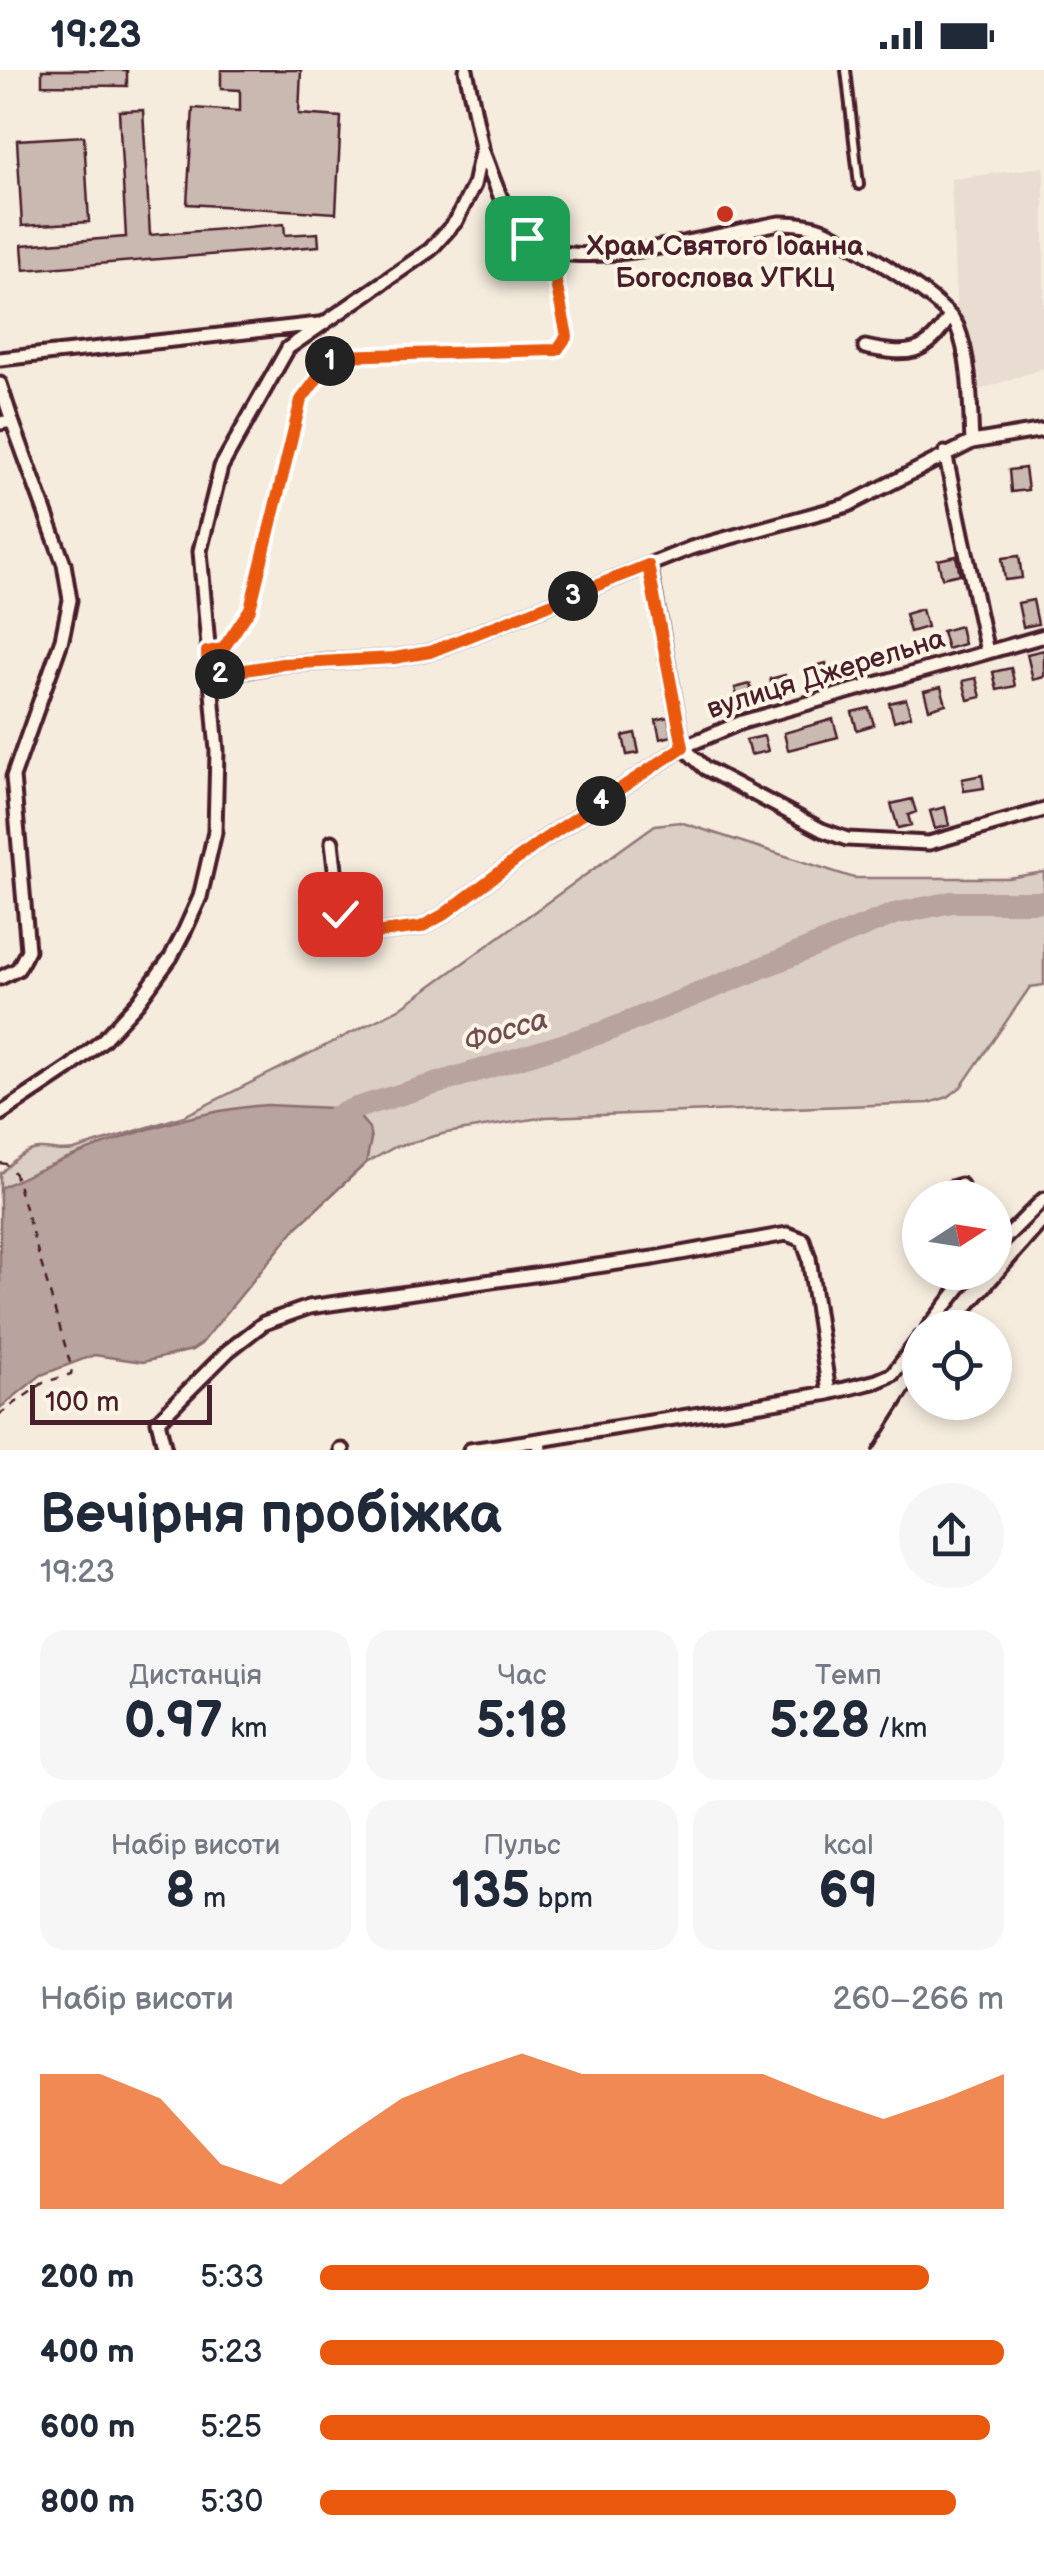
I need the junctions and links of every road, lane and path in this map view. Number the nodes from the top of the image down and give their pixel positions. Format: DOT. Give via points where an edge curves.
graph roads {
  1 [pos="466,70"];
  2 [pos="846,70"];
  3 [pos="482,148"];
  4 [pos="859,185"];
  5 [pos="555,251"];
  6 [pos="950,316"];
  7 [pos="322,324"];
  8 [pos="865,347"];
  9 [pos="0,360"];
  10 [pos="0,384"];
  11 [pos="6,422"];
  12 [pos="1044,430"];
  13 [pos="972,442"];
  14 [pos="946,454"];
  15 [pos="648,565"];
  16 [pos="1044,636"];
  17 [pos="207,652"];
  18 [pos="986,652"];
  19 [pos="208,676"];
  20 [pos="683,747"];
  21 [pos="1044,810"];
  22 [pos="332,842"];
  23 [pos="0,978"];
  24 [pos="0,1114"];
  25 [pos="0,1163"];
  26 [pos="1044,1199"];
  27 [pos="1012,1231"];
  28 [pos="902,1362"];
  29 [pos="830,1393"];
  30 [pos="0,1414"];
  31 [pos="540,1445"];
  32 [pos="166,1450"];
  33 [pos="470,1450"];
  1 -- 3 [label="street"];
  2 -- 4 [label="lane"];
  3 -- 5 [label="street" via="517,226 539,247"];
  3 -- 7 [label="street" via="467,203 445,236"];
  5 -- 6 [label="street" via="605,254 802,224 826,231"];
  5 -- 17 [label="lane" via="567,336 557,350 334,356 301,400 250,609 223,649"];
  6 -- 8 [label="street" via="935,341 900,354"];
  6 -- 13 [label="street" via="962,348"];
  7 -- 9 [label="street"];
  7 -- 17 [label="street" via="288,348 221,467 200,551"];
  10 -- 11 [label="street"];
  11 -- 23 [label="street" via="64,564 70,600 14,778 28,950 18,969"];
  12 -- 13 [label="street"];
  13 -- 14 [label="street"];
  14 -- 15 [label="street" via="848,505"];
  14 -- 18 [label="street"];
  15 -- 19 [label="street" via="430,652"];
  15 -- 20 [label="street"];
  16 -- 18 [label="street, вулиця Джерельна"];
  17 -- 19 [label="street"];
  18 -- 20 [label="street, вулиця Джерельна" via="742,722"];
  19 -- 24 [label="street" via="218,776 214,832 200,897 185,930 138,1002 102,1040"];
  20 -- 21 [label="street" via="705,768 788,813 860,842 929,843"];
  20 -- 22 [label="street, вулиця Джерельна" via="421,927 366,934 350,929 340,914"];
  25 -- 30 [label="path" via="15,1174 72,1369"];
  26 -- 27 [label="street"];
  28 -- 29 [label="street" via="877,1381"];
  29 -- 31 [label="street"];
  29 -- 32 [label="street" via="809,1258 803,1240 787,1234 309,1307 264,1323 228,1351 158,1422"];
  31 -- 33 [label="street"];
}
